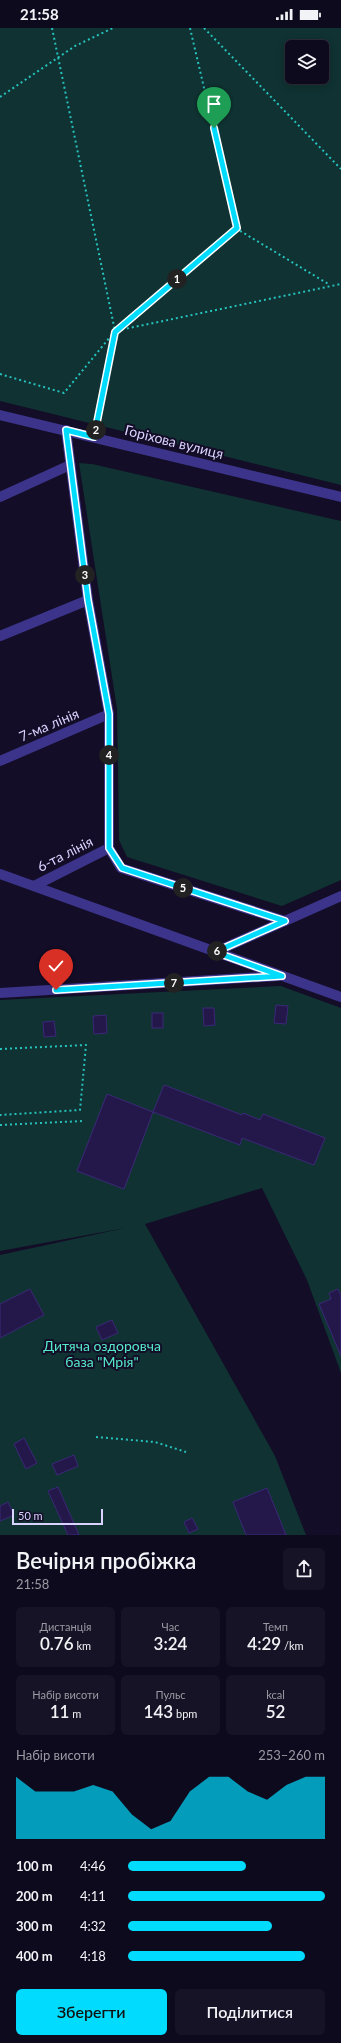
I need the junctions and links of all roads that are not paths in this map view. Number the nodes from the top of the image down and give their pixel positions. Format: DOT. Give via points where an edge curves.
graph roads {
  1 [pos="0,415"];
  2 [pos="66,430"];
  3 [pos="70,465"];
  4 [pos="0,497"];
  5 [pos="341,497"];
  6 [pos="88,600"];
  7 [pos="0,636"];
  8 [pos="109,714"];
  9 [pos="0,762"];
  10 [pos="109,848"];
  11 [pos="0,874"];
  12 [pos="34,886"];
  13 [pos="341,896"];
  14 [pos="285,921"];
  15 [pos="215,952"];
  16 [pos="282,976"];
  17 [pos="0,993"];
  18 [pos="341,997"];
  1 -- 2 [label="street, Горіхова вулиця"];
  2 -- 3 [label="street"];
  2 -- 5 [label="street, Горіхова вулиця"];
  3 -- 4 [label="street"];
  3 -- 6 [label="street"];
  6 -- 7 [label="street"];
  6 -- 8 [label="street"];
  8 -- 9 [label="street, 7-ма лінія"];
  8 -- 10 [label="street"];
  10 -- 12 [label="street, 6-та лінія"];
  10 -- 14 [label="street" via="122,868"];
  11 -- 12 [label="street"];
  12 -- 15 [label="street"];
  13 -- 14 [label="street"];
  14 -- 15 [label="street"];
  15 -- 16 [label="street"];
  16 -- 17 [label="street"];
  16 -- 18 [label="street"];
}
